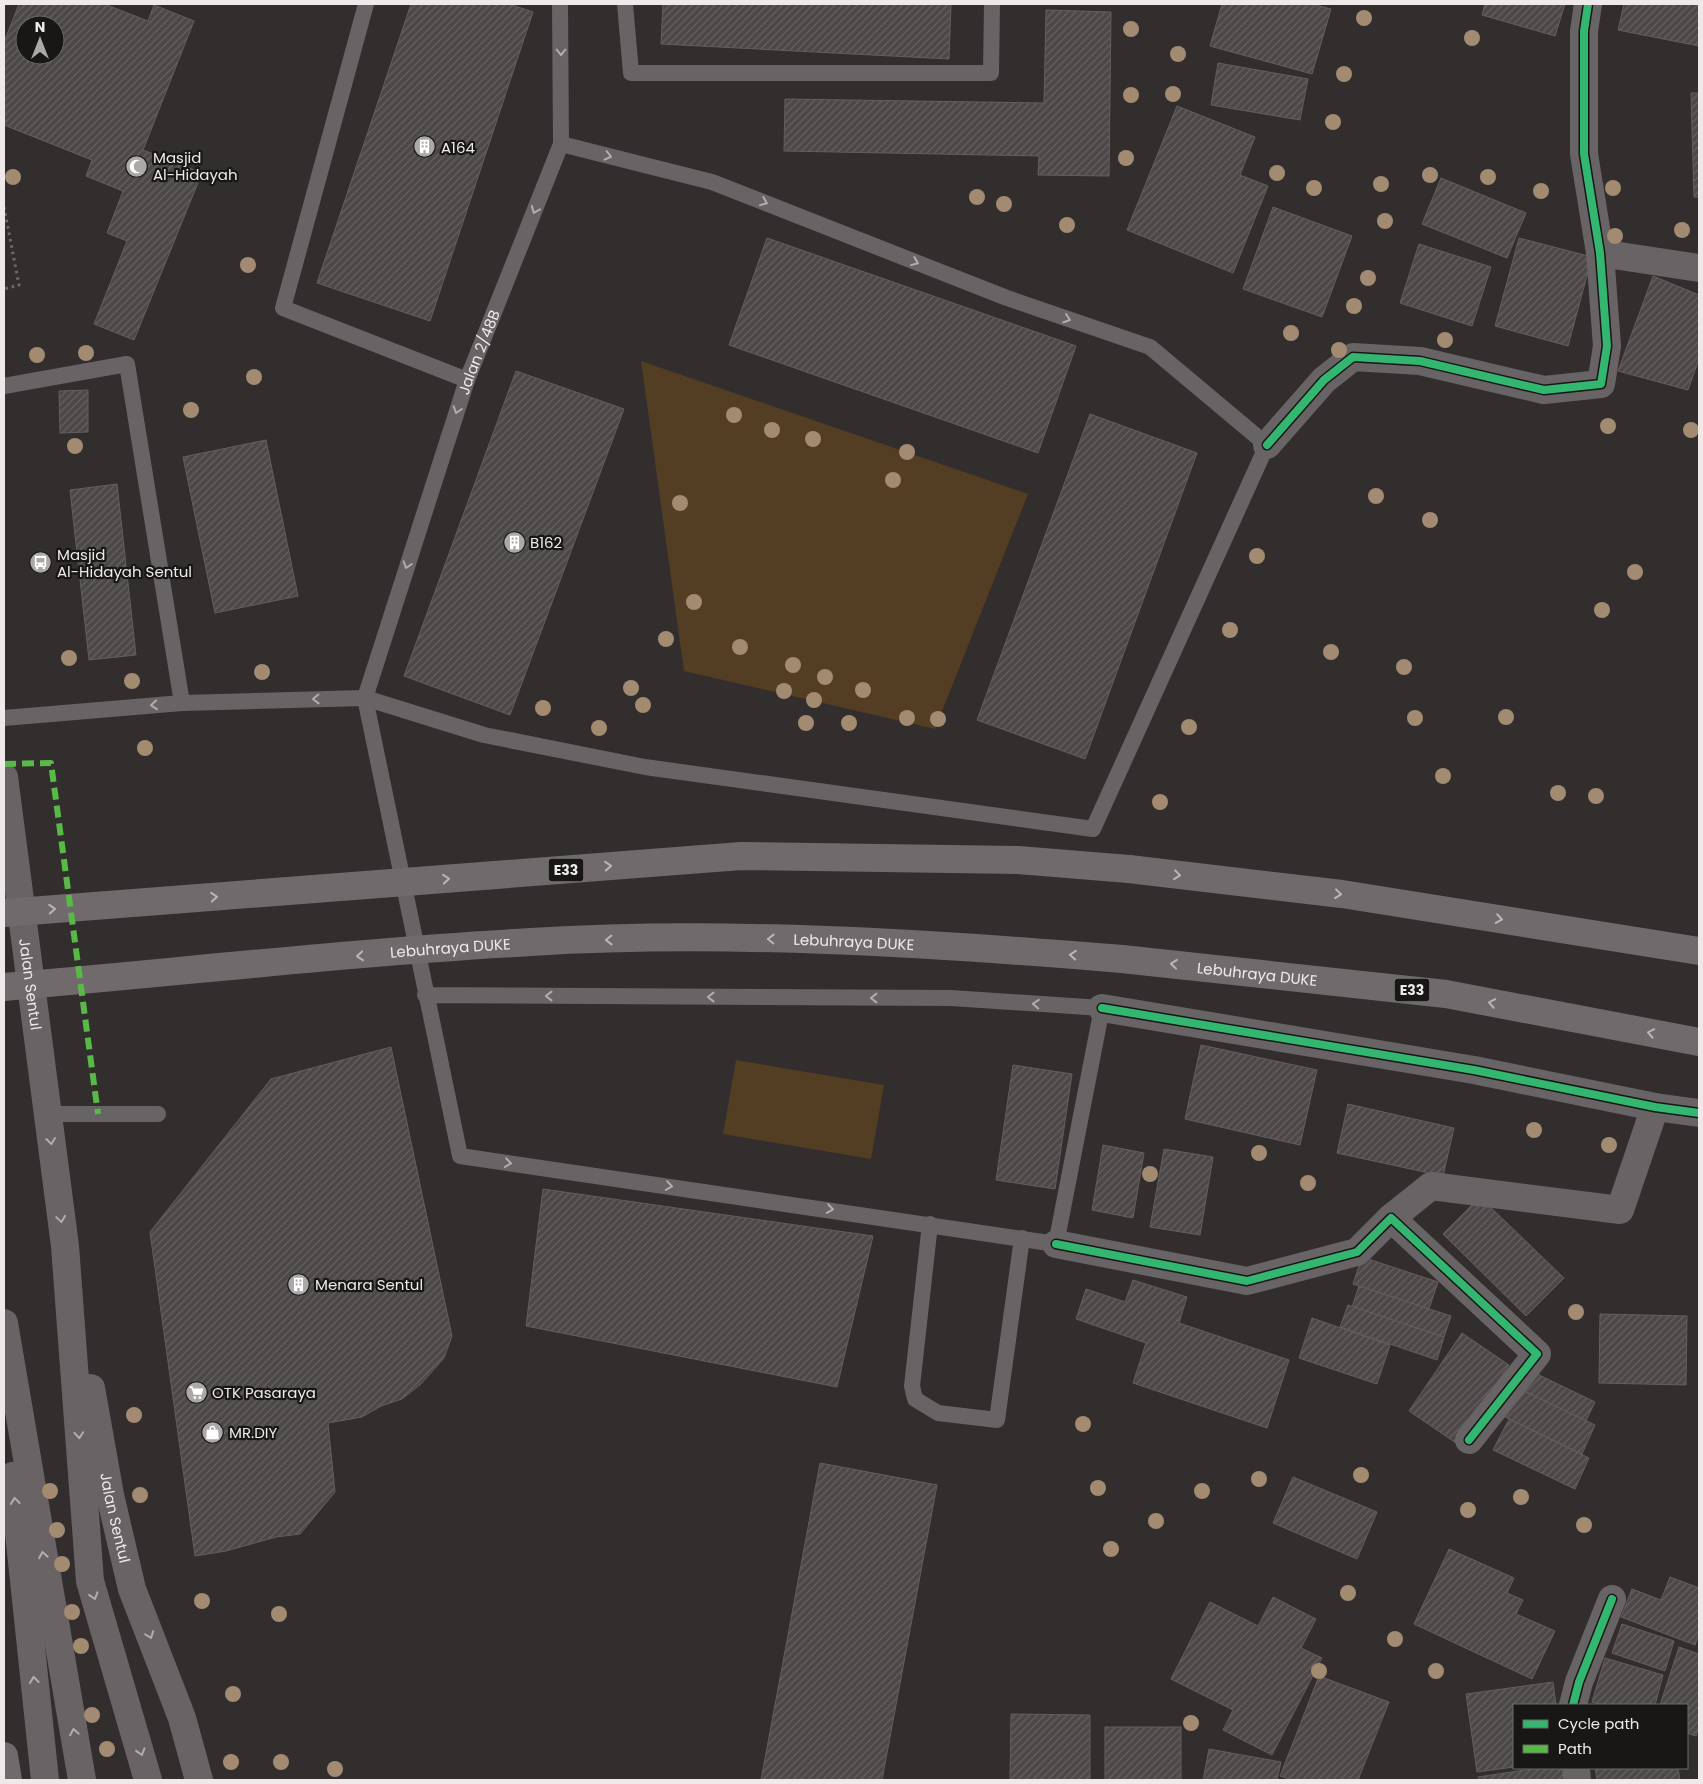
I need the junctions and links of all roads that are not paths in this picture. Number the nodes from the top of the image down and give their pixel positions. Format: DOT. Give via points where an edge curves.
graph roads {
  1 [pos="366,4"];
  2 [pos="560,4"];
  3 [pos="625,4"];
  4 [pos="992,4"];
  5 [pos="1588,4"];
  6 [pos="561,144"];
  7 [pos="1600,253"];
  8 [pos="1699,268"];
  9 [pos="467,380"];
  10 [pos="4,386"];
  11 [pos="1267,444"];
  12 [pos="365,698"];
  13 [pos="182,703"];
  14 [pos="4,718"];
  15 [pos="4,777"];
  16 [pos="4,913"];
  17 [pos="1699,951"];
  18 [pos="4,987"];
  19 [pos="426,995"];
  20 [pos="1102,1008"];
  21 [pos="1699,1042"];
  22 [pos="1655,1107"];
  23 [pos="48,1114"];
  24 [pos="158,1114"];
  25 [pos="1699,1114"];
  26 [pos="1391,1218"];
  27 [pos="930,1224"];
  28 [pos="1022,1238"];
  29 [pos="1056,1244"];
  30 [pos="65,1246"];
  31 [pos="4,1323"];
  32 [pos="4,1393"];
  33 [pos="1469,1440"];
  34 [pos="1612,1599"];
  35 [pos="1573,1704"];
  36 [pos="4,1756"];
  37 [pos="8,1780"];
  38 [pos="45,1780"];
  39 [pos="82,1780"];
  40 [pos="148,1780"];
  41 [pos="199,1780"];
  1 -- 9 [label="lane" via="283,308"];
  2 -- 6 [label="lane, Jalan 2/48B, one-way"];
  3 -- 4 [label="lane" via="631,73 991,73"];
  5 -- 7 [label="street" via="1584,31 1584,154"];
  6 -- 9 [label="lane, Jalan 2/48B, one-way"];
  6 -- 11 [label="lane, one-way" via="712,182 1008,298 1150,347"];
  7 -- 8 [label="street"];
  7 -- 11 [label="street" via="1607,346 1601,384 1544,390 1420,361 1353,357 1324,380"];
  9 -- 12 [label="lane, Jalan 2/48B, one-way"];
  10 -- 13 [label="lane" via="127,364"];
  11 -- 12 [label="lane" via="1093,829 645,767 484,735"];
  12 -- 13 [label="lane, one-way"];
  12 -- 19 [label="lane"];
  13 -- 14 [label="lane, one-way"];
  15 -- 23 [label="main road, Jalan Sentul"];
  16 -- 17 [label="highway, E33, one-way, bridge" via="741,856 1018,860 1129,869 1342,894"];
  21 -- 18 [label="highway, Lebuhraya DUKE / E33, one-way, bridge" via="1446,994 996,948 784,940 709,938 533,942"];
  20 -- 19 [label="lane, one-way" via="951,998"];
  19 -- 27 [label="lane, one-way" via="460,1156"];
  20 -- 22 [label="street" via="1474,1070"];
  20 -- 29 [label="lane"];
  22 -- 25 [label="street"];
  22 -- 26 [label="street" via="1620,1210 1432,1186"];
  23 -- 24 [label="lane"];
  23 -- 30 [label="main road, Jalan Sentul, one-way"];
  26 -- 29 [label="street" via="1357,1252 1247,1281"];
  26 -- 33 [label="street" via="1538,1354"];
  27 -- 28 [label="lane"];
  27 -- 28 [label="lane" via="912,1386 915,1399 938,1413 997,1420"];
  28 -- 29 [label="lane"];
  30 -- 40 [label="main road, one-way" via="90,1581"];
  30 -- 41 [label="main road, Jalan Sentul, one-way" via="110,1494 132,1589 182,1718"];
  39 -- 31 [label="main road, one-way"];
  38 -- 32 [label="main road, one-way"];
  34 -- 35 [label="street"];
  36 -- 37 [label="highway"];
}
